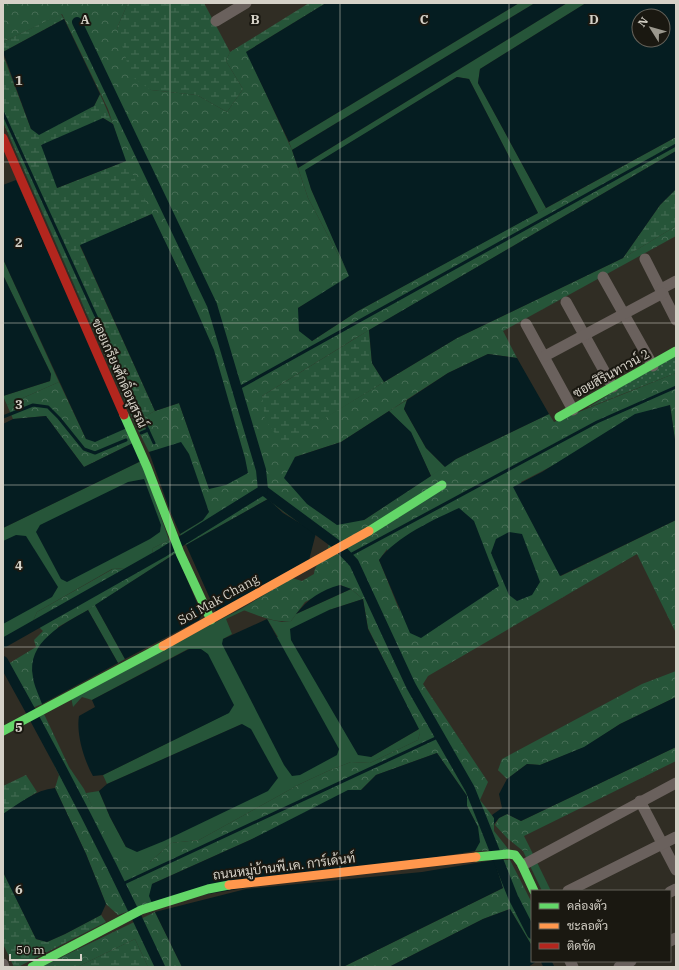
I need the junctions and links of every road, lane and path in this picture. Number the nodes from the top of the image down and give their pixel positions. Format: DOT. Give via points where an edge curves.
graph roads {
  1 [pos="246,3"];
  2 [pos="216,22"];
  3 [pos="3,138"];
  4 [pos="645,259"];
  5 [pos="603,277"];
  6 [pos="676,281"];
  7 [pos="662,291"];
  8 [pos="566,302"];
  9 [pos="624,314"];
  10 [pos="676,320"];
  11 [pos="526,324"];
  12 [pos="584,336"];
  13 [pos="676,351"];
  14 [pos="544,356"];
  15 [pos="653,366"];
  16 [pos="613,387"];
  17 [pos="573,410"];
  18 [pos="559,417"];
  19 [pos="442,485"];
  20 [pos="211,620"];
  21 [pos="3,731"];
  22 [pos="676,783"];
  23 [pos="640,801"];
  24 [pos="676,836"];
  25 [pos="662,843"];
  26 [pos="523,864"];
  27 [pos="676,870"];
  28 [pos="533,890"];
  29 [pos="570,890"];
  30 [pos="629,962"];
  31 [pos="32,967"];
  32 [pos="619,967"];
  1 -- 2 [label="street"];
  3 -- 20 [label="street, ซอยเกรียงศักดิ์อนุสรณ์" via="147,466 180,553"];
  4 -- 7 [label="street"];
  5 -- 9 [label="street"];
  6 -- 7 [label="street"];
  7 -- 9 [label="street"];
  7 -- 10 [label="street"];
  8 -- 12 [label="street"];
  9 -- 12 [label="street"];
  9 -- 15 [label="street"];
  11 -- 14 [label="street"];
  12 -- 14 [label="street"];
  12 -- 16 [label="street"];
  13 -- 15 [label="street, ซอยสิรินทาวน์ 2"];
  14 -- 17 [label="street"];
  15 -- 16 [label="street, ซอยสิรินทาวน์ 2"];
  16 -- 17 [label="street, ซอยสิรินทาวน์ 2"];
  17 -- 18 [label="street, ซอยสิรินทาวน์ 2"];
  19 -- 20 [label="street, Soi Mak Chang" via="347,544"];
  20 -- 21 [label="street, Soi Mak Chang"];
  22 -- 23 [label="street"];
  23 -- 25 [label="street"];
  23 -- 26 [label="street"];
  24 -- 25 [label="street"];
  25 -- 27 [label="street"];
  25 -- 29 [label="street"];
  26 -- 28 [label="street"];
  26 -- 31 [label="street, ถนนหมู่บ้านพี.เค. การ์เด้นท์" via="514,855 508,854 233,884 185,895 141,910"];
  30 -- 32 [label="street"];
}
